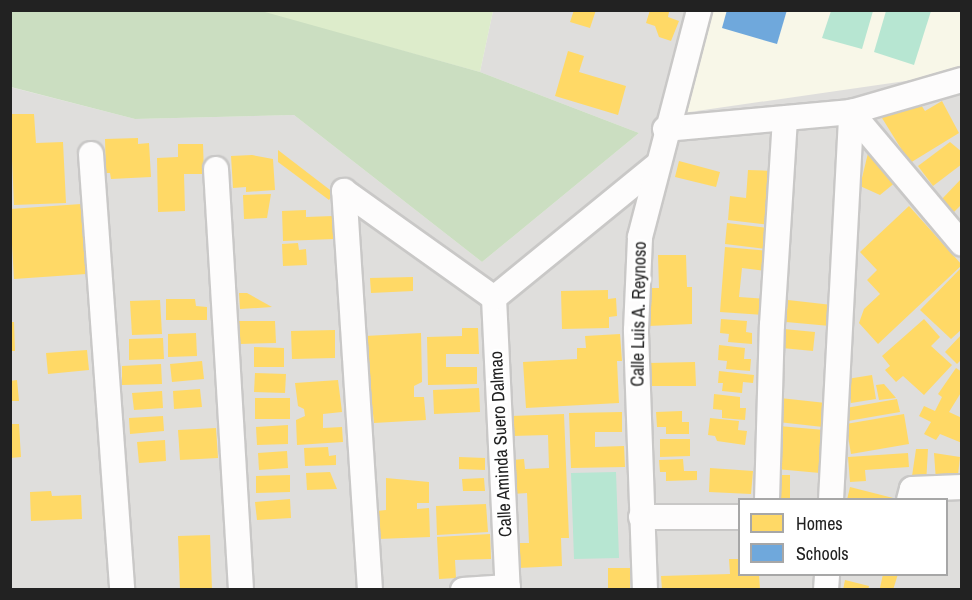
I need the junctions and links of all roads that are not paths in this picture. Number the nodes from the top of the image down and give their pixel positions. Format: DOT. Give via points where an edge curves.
graph roads {
  1 [pos="699,10"];
  2 [pos="962,80"];
  3 [pos="851,112"];
  4 [pos="784,118"];
  5 [pos="665,129"];
  6 [pos="91,154"];
  7 [pos="656,166"];
  8 [pos="216,169"];
  9 [pos="962,244"];
  10 [pos="494,298"];
  11 [pos="962,487"];
  12 [pos="767,498"];
  13 [pos="831,498"];
  14 [pos="910,498"];
  15 [pos="641,517"];
  16 [pos="738,517"];
  17 [pos="508,588"];
  18 [pos="122,590"];
  19 [pos="241,590"];
  20 [pos="370,590"];
  21 [pos="464,590"];
  22 [pos="645,590"];
  1 -- 5 [label="street, Calle Luis A. Reynoso"];
  2 -- 3 [label="street"];
  3 -- 4 [label="street"];
  3 -- 9 [label="street"];
  3 -- 13 [label="street"];
  4 -- 5 [label="street"];
  4 -- 12 [label="street"];
  5 -- 7 [label="street, Calle Luis A. Reynoso"];
  6 -- 18 [label="street"];
  7 -- 10 [label="street"];
  7 -- 15 [label="street, Calle Luis A. Reynoso" via="640,237 636,330"];
  8 -- 19 [label="street"];
  10 -- 17 [label="street, Calle Aminda Suero Dalmao"];
  10 -- 20 [label="street" via="344,191"];
  11 -- 14 [label="street" via="912,489"];
  15 -- 16 [label="street"];
  15 -- 22 [label="street, Calle Luis A. Reynoso"];
  17 -- 21 [label="street"];
}
